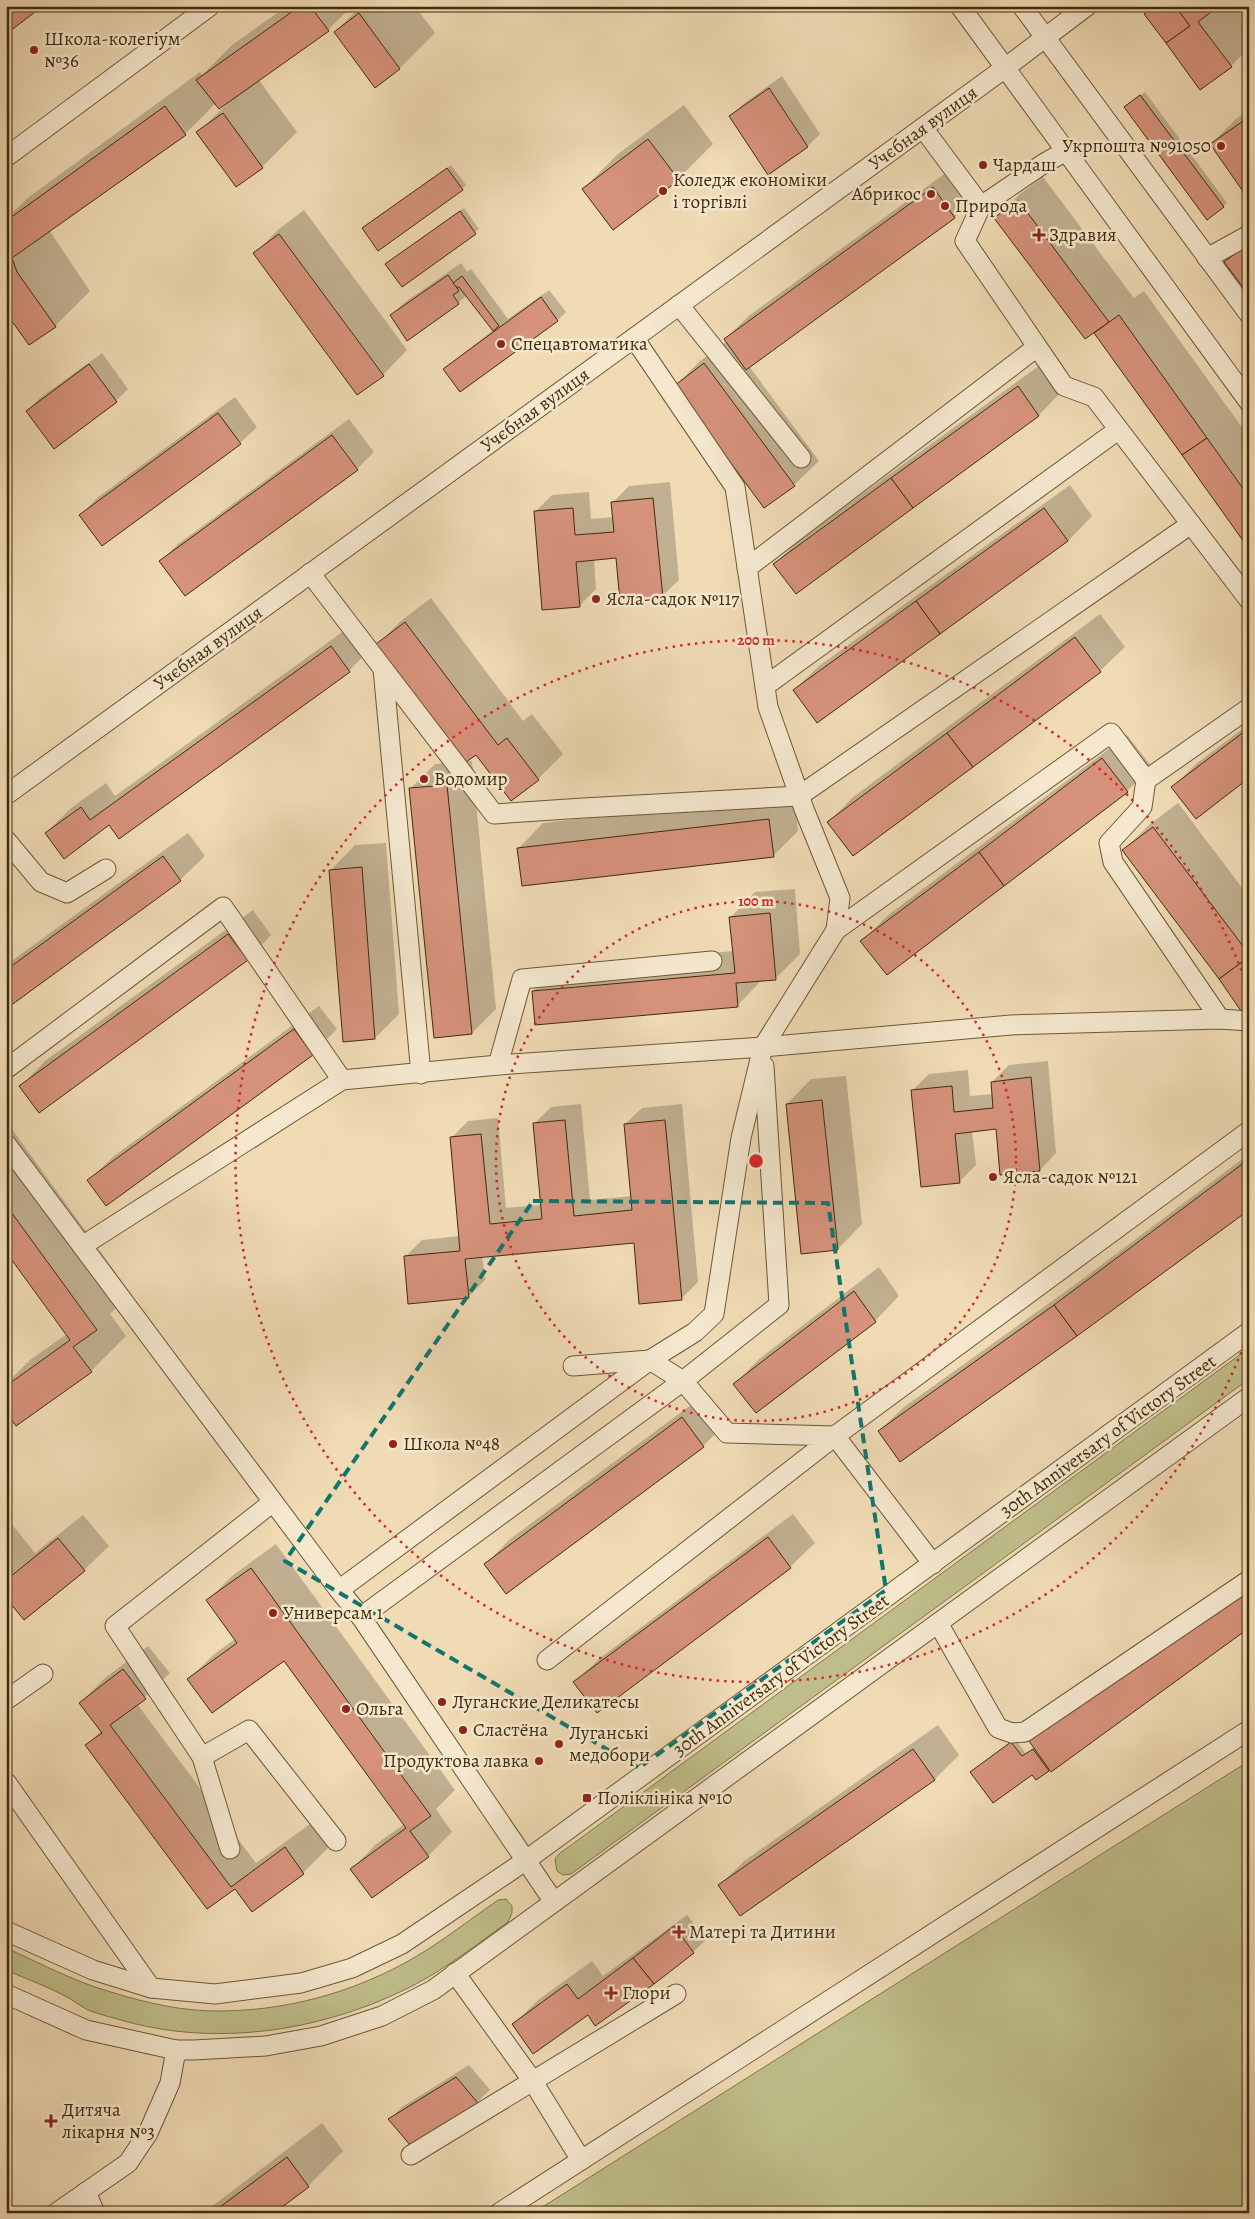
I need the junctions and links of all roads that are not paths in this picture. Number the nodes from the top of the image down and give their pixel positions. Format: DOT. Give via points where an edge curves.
graph roads {
  1 [pos="210,6"];
  2 [pos="960,6"];
  3 [pos="1022,6"];
  4 [pos="1087,6"];
  5 [pos="1045,37"];
  6 [pos="1005,68"];
  7 [pos="923,128"];
  8 [pos="1066,152"];
  9 [pos="6,157"];
  10 [pos="981,206"];
  11 [pos="1249,235"];
  12 [pos="1207,258"];
  13 [pos="679,305"];
  14 [pos="1249,314"];
  15 [pos="634,338"];
  16 [pos="1037,346"];
  17 [pos="1249,402"];
  18 [pos="1118,430"];
  19 [pos="801,458"];
  20 [pos="1191,524"];
  21 [pos="747,568"];
  22 [pos="310,574"];
  23 [pos="1249,600"];
  24 [pos="383,669"];
  25 [pos="765,686"];
  26 [pos="1249,708"];
  27 [pos="1146,780"];
  28 [pos="6,795"];
  29 [pos="799,796"];
  30 [pos="6,840"];
  31 [pos="106,869"];
  32 [pos="836,930"];
  33 [pos="712,961"];
  34 [pos="1220,1019"];
  35 [pos="1249,1021"];
  36 [pos="763,1047"];
  37 [pos="498,1065"];
  38 [pos="6,1069"];
  39 [pos="421,1074"];
  40 [pos="342,1080"];
  41 [pos="1249,1131"];
  42 [pos="6,1144"];
  43 [pos="82,1246"];
  44 [pos="1249,1332"];
  45 [pos="650,1360"];
  46 [pos="573,1366"];
  47 [pos="683,1381"];
  48 [pos="1249,1397"];
  49 [pos="835,1436"];
  50 [pos="273,1502"];
  51 [pos="933,1564"];
  52 [pos="1249,1580"];
  53 [pos="339,1590"];
  54 [pos="361,1617"];
  55 [pos="938,1623"];
  56 [pos="547,1660"];
  57 [pos="43,1674"];
  58 [pos="6,1700"];
  59 [pos="1249,1730"];
  60 [pos="202,1757"];
  61 [pos="6,1782"];
  62 [pos="336,1841"];
  63 [pos="230,1849"];
  64 [pos="525,1861"];
  65 [pos="554,1902"];
  66 [pos="6,1931"];
  67 [pos="455,1973"];
  68 [pos="151,1988"];
  69 [pos="6,1994"];
  70 [pos="676,1994"];
  71 [pos="176,2050"];
  72 [pos="532,2080"];
  73 [pos="411,2156"];
  74 [pos="581,2160"];
  75 [pos="86,2192"];
  76 [pos="56,2213"];
  77 [pos="95,2213"];
  78 [pos="499,2213"];
  1 -- 9 [label="street"];
  2 -- 6 [label="street"];
  3 -- 5 [label="street"];
  4 -- 5 [label="street, Учєбная вулиця"];
  5 -- 6 [label="street, Учєбная вулиця"];
  5 -- 12 [label="street"];
  6 -- 7 [label="street, Учєбная вулиця"];
  6 -- 8 [label="street"];
  7 -- 10 [label="street"];
  7 -- 13 [label="street, Учєбная вулиця"];
  8 -- 10 [label="street"];
  8 -- 17 [label="street"];
  10 -- 16 [label="street" via="965,241"];
  11 -- 12 [label="street"];
  12 -- 14 [label="street"];
  13 -- 15 [label="street, Учєбная вулиця"];
  13 -- 19 [label="street"];
  15 -- 21 [label="street" via="735,487"];
  15 -- 22 [label="street, Учєбная вулиця"];
  16 -- 18 [label="street" via="1064,386 1094,397"];
  16 -- 21 [label="street"];
  18 -- 20 [label="street"];
  18 -- 25 [label="street"];
  20 -- 23 [label="street"];
  20 -- 29 [label="street"];
  21 -- 25 [label="street"];
  22 -- 24 [label="street"];
  22 -- 28 [label="street, Учєбная вулиця"];
  24 -- 29 [label="street" via="494,814"];
  24 -- 39 [label="street"];
  25 -- 29 [label="street" via="768,707"];
  26 -- 27 [label="street"];
  27 -- 32 [label="street" via="1111,734"];
  27 -- 34 [label="street" via="1142,807 1109,843 1113,862"];
  29 -- 32 [label="street" via="840,898"];
  30 -- 31 [label="street" via="41,882 66,893"];
  32 -- 36 [label="street"];
  33 -- 37 [label="street" via="522,979"];
  34 -- 35 [label="street"];
  34 -- 36 [label="street" via="1011,1024"];
  36 -- 37 [label="street"];
  36 -- 45 [label="street" via="741,1138 714,1314 695,1332"];
  36 -- 47 [label="street" via="779,1305"];
  37 -- 39 [label="street"];
  38 -- 40 [label="street" via="223,907"];
  39 -- 40 [label="street"];
  40 -- 43 [label="street"];
  41 -- 49 [label="street"];
  42 -- 43 [label="street"];
  43 -- 50 [label="street"];
  44 -- 51 [label="street, 30th Anniversary of Victory Street"];
  45 -- 46 [label="street"];
  45 -- 47 [label="street"];
  45 -- 53 [label="street"];
  47 -- 49 [label="street" via="727,1433"];
  47 -- 54 [label="street"];
  48 -- 55 [label="street"];
  49 -- 51 [label="street"];
  49 -- 56 [label="street"];
  50 -- 53 [label="street"];
  50 -- 60 [label="street" via="115,1626"];
  51 -- 64 [label="street, 30th Anniversary of Victory Street"];
  52 -- 55 [label="street" via="1025,1732 1012,1733 998,1728"];
  53 -- 54 [label="street"];
  54 -- 64 [label="street"];
  55 -- 65 [label="street"];
  57 -- 58 [label="street"];
  59 -- 74 [label="street"];
  60 -- 62 [label="street" via="248,1730"];
  60 -- 63 [label="street"];
  61 -- 68 [label="street"];
  64 -- 65 [label="street"];
  64 -- 68 [label="street, 30th Anniversary of Victory Street" via="402,1944 352,1968 301,1983 214,1994"];
  65 -- 67 [label="street"];
  66 -- 68 [label="street, 30th Anniversary of Victory Street" via="93,1970"];
  67 -- 71 [label="street" via="433,1990 382,2016 321,2036 266,2046"];
  67 -- 72 [label="street"];
  69 -- 71 [label="street" via="86,2030"];
  70 -- 72 [label="street"];
  71 -- 75 [label="street" via="170,2083 148,2133 128,2163"];
  72 -- 73 [label="street"];
  72 -- 74 [label="street"];
  74 -- 78 [label="street"];
  75 -- 76 [label="street"];
  75 -- 77 [label="street"];
}
